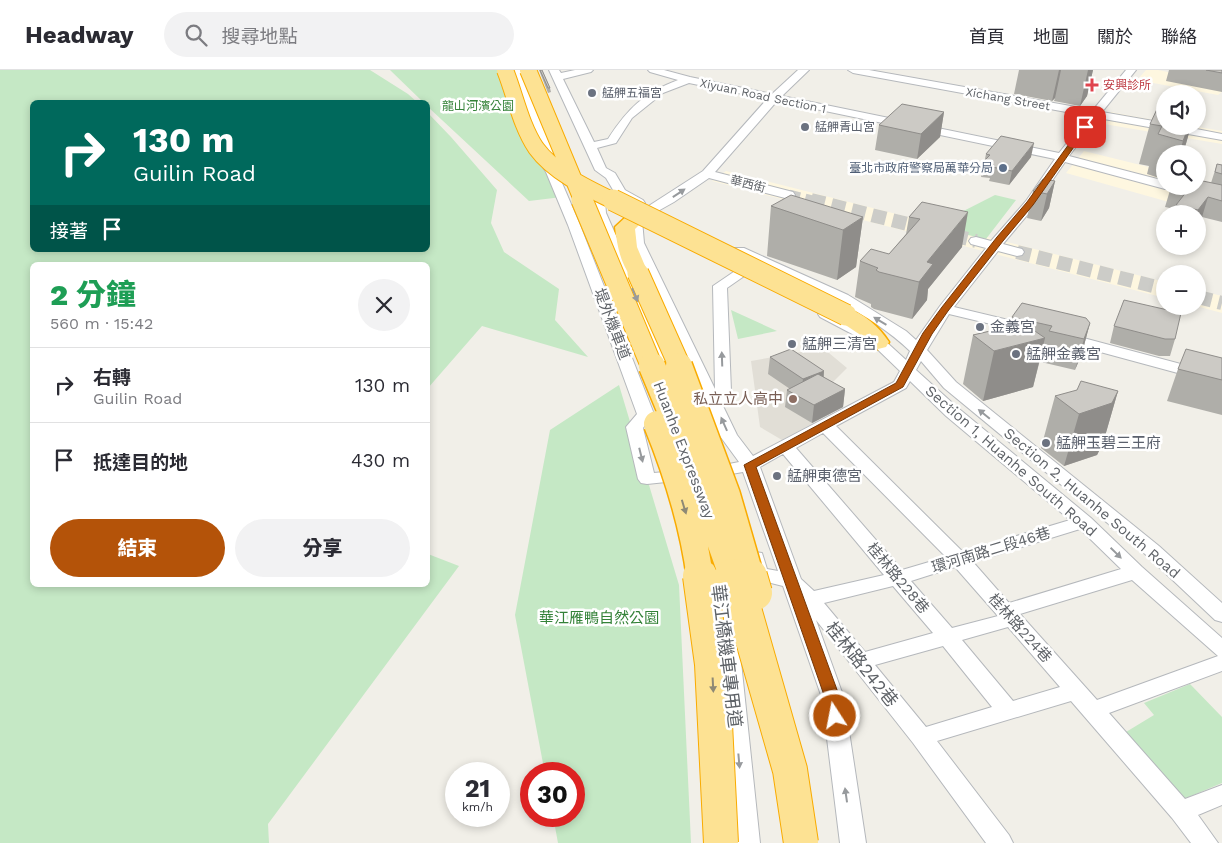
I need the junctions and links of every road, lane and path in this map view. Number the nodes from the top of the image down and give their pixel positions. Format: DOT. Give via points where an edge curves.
graph roads {
  1 [pos="506,70"];
  2 [pos="516,70"];
  3 [pos="528,70"];
  4 [pos="537,70"];
  5 [pos="588,70"];
  6 [pos="653,70"];
  7 [pos="804,70"];
  8 [pos="852,70"];
  9 [pos="1131,70"];
  10 [pos="556,73"];
  11 [pos="688,80"];
  12 [pos="774,98"];
  13 [pos="1094,115"];
  14 [pos="1222,138"];
  15 [pos="590,147"];
  16 [pos="1062,158"];
  17 [pos="601,170"];
  18 [pos="552,172"];
  19 [pos="707,174"];
  20 [pos="1156,183"];
  21 [pos="790,195"];
  22 [pos="599,201"];
  23 [pos="619,202"];
  24 [pos="644,214"];
  25 [pos="976,241"];
  26 [pos="994,246"];
  27 [pos="1018,252"];
  28 [pos="743,272"];
  29 [pos="945,309"];
  30 [pos="878,342"];
  31 [pos="918,350"];
  32 [pos="909,370"];
  33 [pos="1222,380"];
  34 [pos="715,405"];
  35 [pos="824,424"];
  36 [pos="785,446"];
  37 [pos="750,465"];
  38 [pos="714,472"];
  39 [pos="1084,522"];
  40 [pos="959,559"];
  41 [pos="1135,572"];
  42 [pos="898,578"];
  43 [pos="791,581"];
  44 [pos="810,600"];
  45 [pos="1009,615"];
  46 [pos="1222,615"];
  47 [pos="948,637"];
  48 [pos="1222,650"];
  49 [pos="860,661"];
  50 [pos="1222,663"];
  51 [pos="1076,691"];
  52 [pos="1093,710"];
  53 [pos="1009,712"];
  54 [pos="921,737"];
  55 [pos="790,770"];
  56 [pos="1222,794"];
  57 [pos="1181,811"];
  58 [pos="721,843"];
  59 [pos="747,843"];
  60 [pos="801,843"];
  61 [pos="853,843"];
  62 [pos="1000,843"];
  63 [pos="1205,843"];
  1 -- 18 [label="street, 堤外機車道"];
  1 -- 23 [label="highway, bridge" via="532,142 541,154 572,178"];
  2 -- 18 [label="street, 堤外機車道" via="550,157"];
  2 -- 58 [label="highway, Huanhe Expressway, one-way, bridge" via="667,449 694,541 712,664"];
  3 -- 55 [label="highway, Huanhe Expressway, bridge" via="690,460 744,609"];
  4 -- 23 [label="highway" via="577,163 586,176"];
  5 -- 10 [label="street"];
  6 -- 11 [label="street, Xiyuan Road Section 1"];
  7 -- 12 [label="street"];
  8 -- 13 [label="street, Xichang Street"];
  9 -- 13 [label="street"];
  10 -- 15 [label="street, Section 1, Huanhe South Road"];
  11 -- 12 [label="street, Xiyuan Road Section 1"];
  11 -- 15 [label="street" via="659,91 628,116 612,141"];
  12 -- 16 [label="street, Xiyuan Road Section 1"];
  12 -- 19 [label="street"];
  13 -- 14 [label="street, Xichang Street"];
  13 -- 16 [label="street"];
  15 -- 17 [label="street, Section 1, Huanhe South Road"];
  16 -- 20 [label="street, Xiyuan Road Section 1"];
  16 -- 26 [label="street" via="1030,204"];
  17 -- 22 [label="street" via="596,177"];
  17 -- 24 [label="street, Section 1, Huanhe South Road" via="611,176 620,192"];
  18 -- 38 [label="street, 堤外機車道" via="646,415 634,427 647,479"];
  19 -- 21 [label="street, 華西街"];
  24 -- 19 [label="street, one-way"];
  22 -- 24 [label="street, Section 1, Huanhe South Road" via="612,209"];
  22 -- 38 [label="street, one-way" via="600,213 705,458"];
  23 -- 30 [label="highway, bridge" via="846,315 867,329"];
  24 -- 28 [label="street, Section 1, Huanhe South Road"];
  31 -- 24 [label="street, Section 1, Huanhe South Road, one-way" via="901,334 843,298"];
  24 -- 34 [label="street" via="637,243"];
  24 -- 55 [label="highway, bridge" via="625,227 627,248 685,379 727,495 775,670"];
  25 -- 26 [label="street"];
  26 -- 27 [label="street"];
  26 -- 29 [label="street"];
  28 -- 30 [label="street, Section 1, Huanhe South Road"];
  34 -- 28 [label="street, one-way" via="723,391 720,286"];
  29 -- 31 [label="street"];
  29 -- 33 [label="street"];
  30 -- 32 [label="street, Section 1, Huanhe South Road"];
  31 -- 32 [label="street"];
  46 -- 31 [label="street, Section 2, Huanhe South Road, one-way" via="1152,550 950,386"];
  32 -- 35 [label="street" via="900,384"];
  32 -- 39 [label="street, Section 1, Huanhe South Road" via="952,412"];
  37 -- 34 [label="street, one-way" via="729,436"];
  35 -- 36 [label="street"];
  35 -- 40 [label="street, 桂林路224巷"];
  36 -- 37 [label="street"];
  36 -- 42 [label="street, 桂林路228巷"];
  37 -- 38 [label="street"];
  37 -- 43 [label="street"];
  38 -- 43 [label="street" via="742,501 758,573"];
  38 -- 59 [label="street, 華江橋機車專用道, one-way" via="703,506 728,633"];
  39 -- 40 [label="street, 環河南路二段46巷"];
  39 -- 41 [label="street, Section 1, Huanhe South Road, one-way"];
  40 -- 42 [label="street, 環河南路二段46巷"];
  40 -- 45 [label="street, 桂林路224巷"];
  41 -- 45 [label="street"];
  41 -- 48 [label="street, Section 1, Huanhe South Road"];
  42 -- 44 [label="street, 環河南路二段46巷"];
  42 -- 47 [label="street, 桂林路228巷"];
  43 -- 44 [label="street, 桂林路242巷"];
  61 -- 43 [label="street, one-way" via="833,698"];
  44 -- 49 [label="street, 桂林路242巷"];
  45 -- 47 [label="street"];
  45 -- 51 [label="street, 桂林路224巷"];
  47 -- 49 [label="street"];
  47 -- 53 [label="street, 桂林路228巷"];
  49 -- 54 [label="street, 桂林路242巷"];
  50 -- 52 [label="street"];
  51 -- 52 [label="street, 桂林路224巷"];
  51 -- 53 [label="street"];
  52 -- 57 [label="street, 桂林路224巷"];
  53 -- 54 [label="street"];
  54 -- 62 [label="street, 桂林路242巷"];
  55 -- 60 [label="highway, Huanhe Expressway, bridge"];
  56 -- 57 [label="street"];
  57 -- 63 [label="street, 桂林路224巷"];
}
